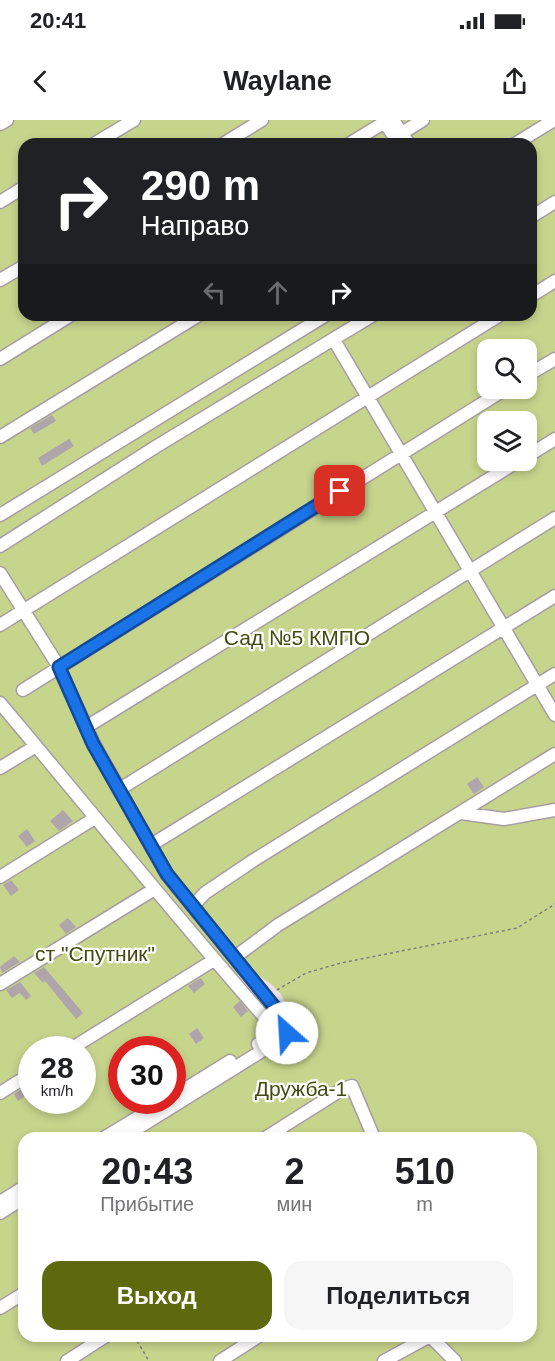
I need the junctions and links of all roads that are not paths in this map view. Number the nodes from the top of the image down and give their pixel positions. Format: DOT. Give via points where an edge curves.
graph roads {
  1 [pos="7,120"];
  2 [pos="134,120"];
  3 [pos="262,120"];
  4 [pos="423,120"];
  5 [pos="554,120"];
  6 [pos="387,121"];
  7 [pos="0,124"];
  8 [pos="104,138"];
  9 [pos="233,138"];
  10 [pos="359,138"];
  11 [pos="401,138"];
  12 [pos="405,138"];
  13 [pos="525,138"];
  14 [pos="18,191"];
  15 [pos="0,202"];
  16 [pos="555,202"];
  17 [pos="537,212"];
  18 [pos="18,270"];
  19 [pos="0,280"];
  20 [pos="555,281"];
  21 [pos="537,292"];
  22 [pos="61,321"];
  23 [pos="189,321"];
  24 [pos="316,321"];
  25 [pos="364,321"];
  26 [pos="490,321"];
  27 [pos="334,340"];
  28 [pos="0,359"];
  29 [pos="555,359"];
  30 [pos="537,370"];
  31 [pos="366,398"];
  32 [pos="489,399"];
  33 [pos="0,437"];
  34 [pos="555,439"];
  35 [pos="537,450"];
  36 [pos="400,454"];
  37 [pos="502,471"];
  38 [pos="436,512"];
  39 [pos="0,515"];
  40 [pos="555,518"];
  41 [pos="0,546"];
  42 [pos="471,570"];
  43 [pos="0,573"];
  44 [pos="555,596"];
  45 [pos="24,610"];
  46 [pos="0,625"];
  47 [pos="503,628"];
  48 [pos="59,667"];
  49 [pos="555,674"];
  50 [pos="537,685"];
  51 [pos="23,690"];
  52 [pos="0,703"];
  53 [pos="555,716"];
  54 [pos="88,726"];
  55 [pos="36,746"];
  56 [pos="555,754"];
  57 [pos="0,768"];
  58 [pos="120,789"];
  59 [pos="555,810"];
  60 [pos="461,813"];
  61 [pos="95,818"];
  62 [pos="151,845"];
  63 [pos="0,877"];
  64 [pos="153,890"];
  65 [pos="193,906"];
  66 [pos="235,957"];
  67 [pos="214,960"];
  68 [pos="0,984"];
  69 [pos="92,1036"];
  70 [pos="18,1082"];
  71 [pos="186,1088"];
  72 [pos="0,1093"];
  73 [pos="144,1114"];
  74 [pos="114,1132"];
  75 [pos="132,1132"];
  76 [pos="274,1132"];
  77 [pos="371,1132"];
  78 [pos="18,1191"];
  79 [pos="0,1202"];
  80 [pos="18,1202"];
  81 [pos="0,1213"];
  82 [pos="18,1297"];
  83 [pos="0,1308"];
  84 [pos="97,1342"];
  85 [pos="249,1342"];
  86 [pos="402,1342"];
  87 [pos="419,1342"];
  88 [pos="439,1342"];
  89 [pos="68,1361"];
  90 [pos="220,1361"];
  91 [pos="375,1361"];
  92 [pos="384,1361"];
  93 [pos="455,1361"];
  1 -- 7 [label="street"];
  2 -- 8 [label="street"];
  3 -- 9 [label="street"];
  4 -- 12 [label="street"];
  5 -- 13 [label="street"];
  6 -- 10 [label="street"];
  6 -- 11 [label="street"];
  14 -- 15 [label="street"];
  16 -- 17 [label="street"];
  18 -- 19 [label="street"];
  20 -- 21 [label="street"];
  22 -- 28 [label="street"];
  23 -- 33 [label="street"];
  24 -- 39 [label="street"];
  25 -- 27 [label="street"];
  26 -- 31 [label="street"];
  27 -- 31 [label="street"];
  27 -- 41 [label="street"];
  29 -- 30 [label="street"];
  31 -- 36 [label="street"];
  31 -- 45 [label="street"];
  32 -- 36 [label="street"];
  34 -- 35 [label="street"];
  36 -- 38 [label="street"];
  36 -- 48 [label="street"];
  37 -- 38 [label="street"];
  38 -- 42 [label="street"];
  38 -- 54 [label="street"];
  40 -- 42 [label="street"];
  42 -- 47 [label="street"];
  42 -- 58 [label="street"];
  43 -- 45 [label="street"];
  44 -- 47 [label="street"];
  45 -- 46 [label="street"];
  45 -- 48 [label="street"];
  47 -- 50 [label="street"];
  47 -- 62 [label="street"];
  48 -- 51 [label="street"];
  48 -- 54 [label="street"];
  49 -- 50 [label="street"];
  50 -- 53 [label="street"];
  50 -- 65 [label="street" via="254,860 205,893"];
  52 -- 55 [label="street"];
  54 -- 58 [label="street" via="93,744"];
  55 -- 57 [label="street"];
  55 -- 61 [label="street"];
  56 -- 60 [label="street"];
  58 -- 62 [label="street"];
  59 -- 60 [label="street" via="504,819"];
  60 -- 66 [label="street" via="278,925"];
  61 -- 63 [label="street"];
  61 -- 64 [label="street"];
  62 -- 65 [label="street" via="167,874"];
  64 -- 67 [label="street"];
  64 -- 68 [label="street"];
  65 -- 66 [label="street"];
  66 -- 75 [label="street" via="285,1020 287,1033"];
  67 -- 69 [label="street"];
  67 -- 71 [label="street" via="273,1027 270,1037"];
  70 -- 72 [label="street"];
  73 -- 74 [label="street"];
  76 -- 77 [label="street" via="352,1086"];
  78 -- 79 [label="street"];
  80 -- 81 [label="street"];
  82 -- 83 [label="street"];
  84 -- 89 [label="street"];
  85 -- 90 [label="street"];
  86 -- 91 [label="street"];
  87 -- 92 [label="street"];
  88 -- 93 [label="street"];
}
